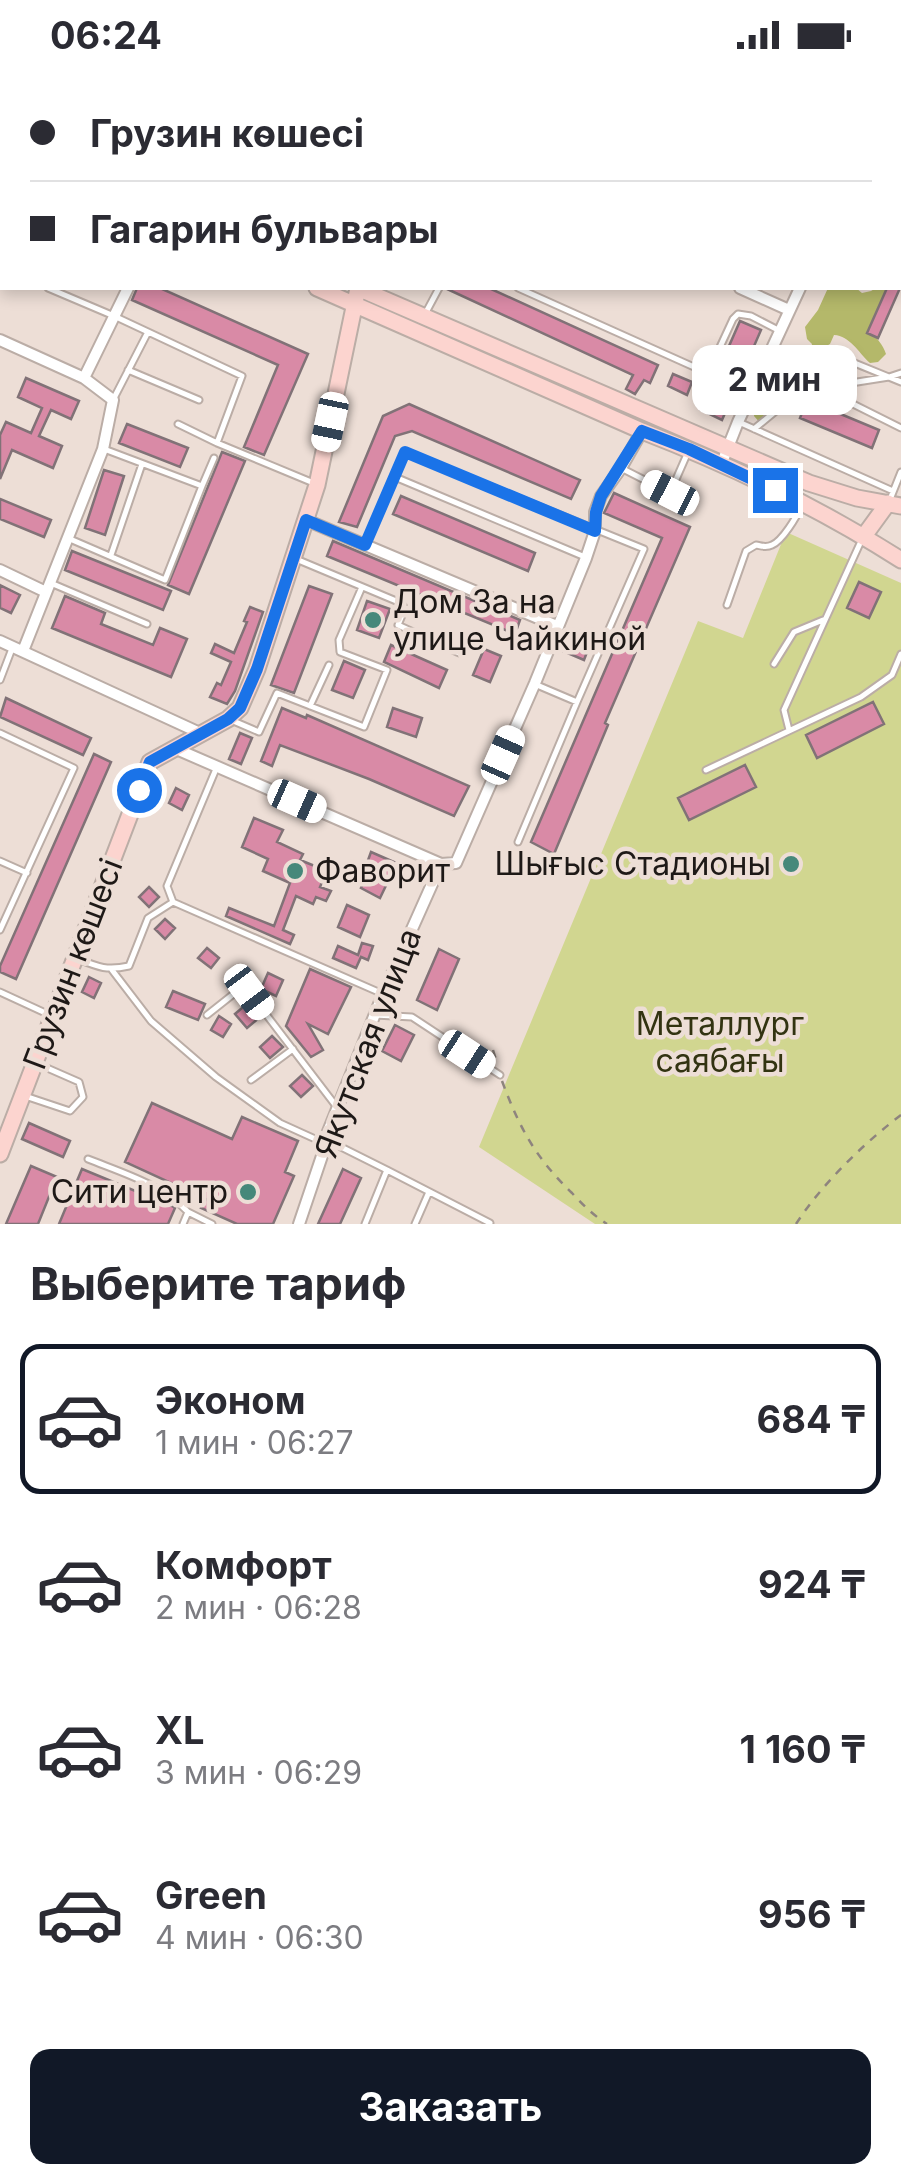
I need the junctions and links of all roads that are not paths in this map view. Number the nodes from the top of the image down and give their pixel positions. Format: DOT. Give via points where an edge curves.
graph roads {
  1 [pos="53,290"];
  2 [pos="127,290"];
  3 [pos="327,290"];
  4 [pos="439,290"];
  5 [pos="522,290"];
  6 [pos="799,290"];
  7 [pos="754,291"];
  8 [pos="356,296"];
  9 [pos="789,310"];
  10 [pos="378,314"];
  11 [pos="114,316"];
  12 [pos="424,316"];
  13 [pos="780,330"];
  14 [pos="148,332"];
  15 [pos="0,340"];
  16 [pos="343,358"];
  17 [pos="128,370"];
  18 [pos="901,373"];
  19 [pos="889,377"];
  20 [pos="84,378"];
  21 [pos="901,382"];
  22 [pos="821,388"];
  23 [pos="112,400"];
  24 [pos="199,400"];
  25 [pos="738,422"];
  26 [pos="178,424"];
  27 [pos="901,428"];
  28 [pos="754,429"];
  29 [pos="642,431"];
  30 [pos="217,443"];
  31 [pos="102,449"];
  32 [pos="689,449"];
  33 [pos="728,449"];
  34 [pos="214,458"];
  35 [pos="142,464"];
  36 [pos="721,465"];
  37 [pos="621,468"];
  38 [pos="901,472"];
  39 [pos="395,477"];
  40 [pos="318,485"];
  41 [pos="202,486"];
  42 [pos="670,493"];
  43 [pos="894,500"];
  44 [pos="802,502"];
  45 [pos="692,503"];
  46 [pos="306,520"];
  47 [pos="595,531"];
  48 [pos="864,536"];
  49 [pos="68,538"];
  50 [pos="365,545"];
  51 [pos="111,555"];
  52 [pos="294,558"];
  53 [pos="586,558"];
  54 [pos="901,560"];
  55 [pos="0,570"];
  56 [pos="48,587"];
  57 [pos="362,587"];
  58 [pos="727,605"];
  59 [pos="826,618"];
  60 [pos="147,624"];
  61 [pos="557,626"];
  62 [pos="0,640"];
  63 [pos="18,649"];
  64 [pos="460,653"];
  65 [pos="901,654"];
  66 [pos="774,664"];
  67 [pos="329,665"];
  68 [pos="0,680"];
  69 [pos="534,683"];
  70 [pos="578,702"];
  71 [pos="310,706"];
  72 [pos="228,719"];
  73 [pos="789,731"];
  74 [pos="200,732"];
  75 [pos="0,734"];
  76 [pos="174,748"];
  77 [pos="217,766"];
  78 [pos="706,770"];
  79 [pos="518,842"];
  80 [pos="0,861"];
  81 [pos="441,864"];
  82 [pos="26,873"];
  83 [pos="173,902"];
  84 [pos="0,930"];
  85 [pos="75,958"];
  86 [pos="112,970"];
  87 [pos="0,992"];
  88 [pos="383,994"];
  89 [pos="207,1014"];
  90 [pos="374,1014"];
  91 [pos="53,1017"];
  92 [pos="292,1049"];
  93 [pos="35,1063"];
  94 [pos="500,1075"];
  95 [pos="251,1080"];
  96 [pos="22,1096"];
  97 [pos="338,1108"];
  98 [pos="326,1141"];
  99 [pos="0,1154"];
  100 [pos="88,1159"];
  101 [pos="387,1170"];
  102 [pos="428,1192"];
  103 [pos="188,1212"];
  104 [pos="490,1223"];
  105 [pos="183,1224"];
  106 [pos="212,1224"];
  107 [pos="300,1224"];
  108 [pos="365,1224"];
  109 [pos="415,1224"];
  1 -- 11 [label="lane"];
  2 -- 11 [label="street"];
  3 -- 8 [label="main road"];
  4 -- 12 [label="lane"];
  5 -- 13 [label="lane" via="694,368 709,366 738,314"];
  6 -- 9 [label="street"];
  7 -- 9 [label="street"];
  8 -- 10 [label="main road"];
  8 -- 12 [label="main road"];
  8 -- 16 [label="main road"];
  9 -- 13 [label="street"];
  10 -- 16 [label="main road" via="362,326"];
  10 -- 29 [label="main road"];
  11 -- 14 [label="lane"];
  11 -- 20 [label="street"];
  12 -- 33 [label="main road"];
  13 -- 25 [label="street"];
  14 -- 17 [label="lane"];
  14 -- 30 [label="lane" via="242,376"];
  15 -- 20 [label="street"];
  16 -- 40 [label="main road"];
  17 -- 23 [label="lane"];
  17 -- 24 [label="lane"];
  18 -- 19 [label="lane"];
  19 -- 21 [label="lane"];
  19 -- 22 [label="lane"];
  19 -- 22 [label="lane" via="830,353"];
  20 -- 23 [label="street"];
  22 -- 27 [label="lane"];
  22 -- 28 [label="lane" via="800,391"];
  23 -- 31 [label="street"];
  25 -- 28 [label="lane"];
  25 -- 33 [label="street"];
  26 -- 30 [label="lane"];
  28 -- 43 [label="lane"];
  29 -- 32 [label="main road"];
  29 -- 37 [label="street"];
  30 -- 40 [label="lane"];
  31 -- 35 [label="lane"];
  31 -- 49 [label="street"];
  32 -- 36 [label="main road"];
  32 -- 42 [label="lane"];
  33 -- 36 [label="street"];
  33 -- 43 [label="main road" via="857,498"];
  34 -- 41 [label="lane"];
  35 -- 41 [label="lane"];
  35 -- 51 [label="lane"];
  36 -- 44 [label="main road"];
  37 -- 42 [label="lane"];
  37 -- 47 [label="street" via="601,496"];
  38 -- 43 [label="lane"];
  39 -- 47 [label="lane" via="405,452"];
  39 -- 50 [label="lane"];
  39 -- 53 [label="lane"];
  40 -- 46 [label="main road"];
  41 -- 51 [label="lane" via="165,580"];
  42 -- 45 [label="lane"];
  43 -- 48 [label="main road"];
  44 -- 48 [label="main road"];
  44 -- 58 [label="lane" via="777,544 746,551"];
  46 -- 50 [label="street"];
  46 -- 52 [label="main road"];
  47 -- 53 [label="street"];
  47 -- 70 [label="lane" via="644,549"];
  48 -- 54 [label="main road"];
  48 -- 59 [label="lane"];
  49 -- 51 [label="lane"];
  49 -- 56 [label="street"];
  50 -- 61 [label="street"];
  52 -- 57 [label="lane"];
  52 -- 72 [label="main road" via="257,669"];
  53 -- 61 [label="street"];
  55 -- 56 [label="street"];
  56 -- 60 [label="lane"];
  56 -- 63 [label="street"];
  57 -- 64 [label="lane" via="401,603 398,625"];
  57 -- 71 [label="lane" via="340,652 387,670 364,726"];
  59 -- 66 [label="lane" via="794,632"];
  59 -- 73 [label="lane" via="784,710"];
  61 -- 69 [label="street"];
  62 -- 63 [label="street"];
  63 -- 68 [label="lane"];
  63 -- 74 [label="street"];
  65 -- 73 [label="lane" via="892,674 861,697"];
  67 -- 71 [label="lane"];
  69 -- 70 [label="lane"];
  69 -- 81 [label="street, Якутская улица" via="456,863"];
  70 -- 79 [label="lane"];
  71 -- 72 [label="lane" via="276,693 259,732"];
  72 -- 74 [label="main road, Грузин көшесі"];
  73 -- 78 [label="lane"];
  74 -- 76 [label="main road, Грузин көшесі"];
  75 -- 82 [label="lane" via="74,768"];
  76 -- 77 [label="street"];
  76 -- 85 [label="main road, Грузин көшесі" via="150,762"];
  77 -- 81 [label="street"];
  77 -- 83 [label="lane" via="167,886"];
  80 -- 82 [label="lane"];
  81 -- 88 [label="street, Якутская улица"];
  82 -- 84 [label="lane"];
  83 -- 86 [label="lane" via="148,918 129,966"];
  83 -- 88 [label="lane"];
  85 -- 86 [label="lane"];
  85 -- 91 [label="main road, Грузин көшесі"];
  86 -- 98 [label="lane" via="151,1022 216,1077 280,1123"];
  87 -- 91 [label="lane"];
  88 -- 90 [label="street, Якутская улица"];
  89 -- 92 [label="lane" via="236,992 249,992"];
  90 -- 94 [label="lane" via="412,1017"];
  90 -- 97 [label="street, Якутская улица"];
  91 -- 93 [label="main road, Грузин көшесі"];
  92 -- 95 [label="lane"];
  92 -- 97 [label="lane"];
  93 -- 96 [label="main road, Грузин көшесі"];
  93 -- 96 [label="lane" via="79,1082 82,1097 70,1112"];
  96 -- 99 [label="main road, Грузин көшесі"];
  97 -- 98 [label="street, Якутская улица"];
  98 -- 101 [label="lane"];
  98 -- 107 [label="street, Якутская улица"];
  100 -- 103 [label="lane" via="158,1187"];
  101 -- 102 [label="lane"];
  101 -- 108 [label="lane"];
  102 -- 104 [label="lane"];
  102 -- 109 [label="lane"];
  103 -- 105 [label="lane"];
  103 -- 106 [label="lane"];
}
